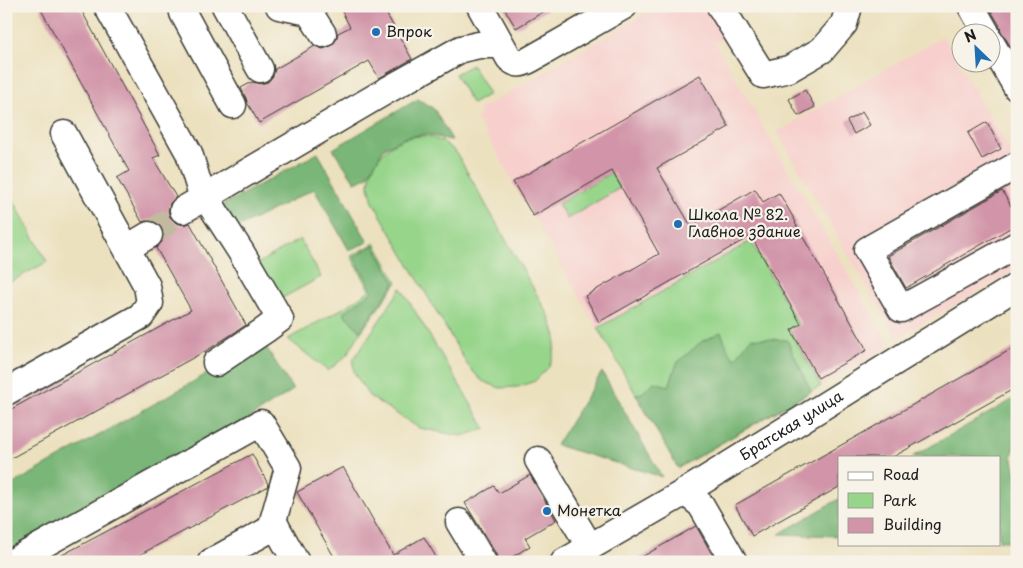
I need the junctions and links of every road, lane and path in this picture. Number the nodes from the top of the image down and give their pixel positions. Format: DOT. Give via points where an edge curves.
graph roads {
  1 [pos="107,6"];
  2 [pos="182,6"];
  3 [pos="225,6"];
  4 [pos="279,6"];
  5 [pos="464,6"];
  6 [pos="624,6"];
  7 [pos="720,6"];
  8 [pos="849,6"];
  9 [pos="971,6"];
  10 [pos="484,13"];
  11 [pos="586,16"];
  12 [pos="980,22"];
  13 [pos="323,34"];
  14 [pos="505,51"];
  15 [pos="1000,58"];
  16 [pos="260,69"];
  17 [pos="1017,88"];
  18 [pos="233,105"];
  19 [pos="64,134"];
  20 [pos="1013,176"];
  21 [pos="205,196"];
  22 [pos="183,210"];
  23 [pos="1017,245"];
  24 [pos="1017,286"];
  25 [pos="216,363"];
  26 [pos="6,392"];
  27 [pos="538,460"];
  28 [pos="685,492"];
  29 [pos="459,522"];
  30 [pos="276,526"];
  31 [pos="590,548"];
  32 [pos="12,562"];
  33 [pos="211,562"];
  34 [pos="296,562"];
  35 [pos="483,562"];
  36 [pos="564,562"];
  37 [pos="734,562"];
  1 -- 21 [label="street" via="189,153"];
  2 -- 18 [label="street"];
  3 -- 16 [label="street"];
  4 -- 13 [label="street" via="309,12"];
  5 -- 10 [label="street"];
  6 -- 11 [label="street"];
  7 -- 8 [label="street" via="763,75 789,70 822,50 844,24"];
  9 -- 12 [label="street"];
  10 -- 14 [label="street"];
  11 -- 14 [label="street" via="526,61 513,62"];
  14 -- 21 [label="street" via="479,45 461,49"];
  15 -- 17 [label="street"];
  19 -- 26 [label="street" via="138,242 150,303 141,316"];
  20 -- 23 [label="street" via="867,250 901,309"];
  21 -- 22 [label="street"];
  21 -- 25 [label="street" via="280,319"];
  24 -- 28 [label="street, Братская улица"];
  27 -- 31 [label="street"];
  28 -- 31 [label="street, Братская улица"];
  28 -- 37 [label="street" via="701,505"];
  29 -- 35 [label="street"];
  30 -- 32 [label="street" via="273,521 288,468 261,423"];
  30 -- 33 [label="street"];
  30 -- 34 [label="street"];
  31 -- 36 [label="street, Братская улица"];
}
